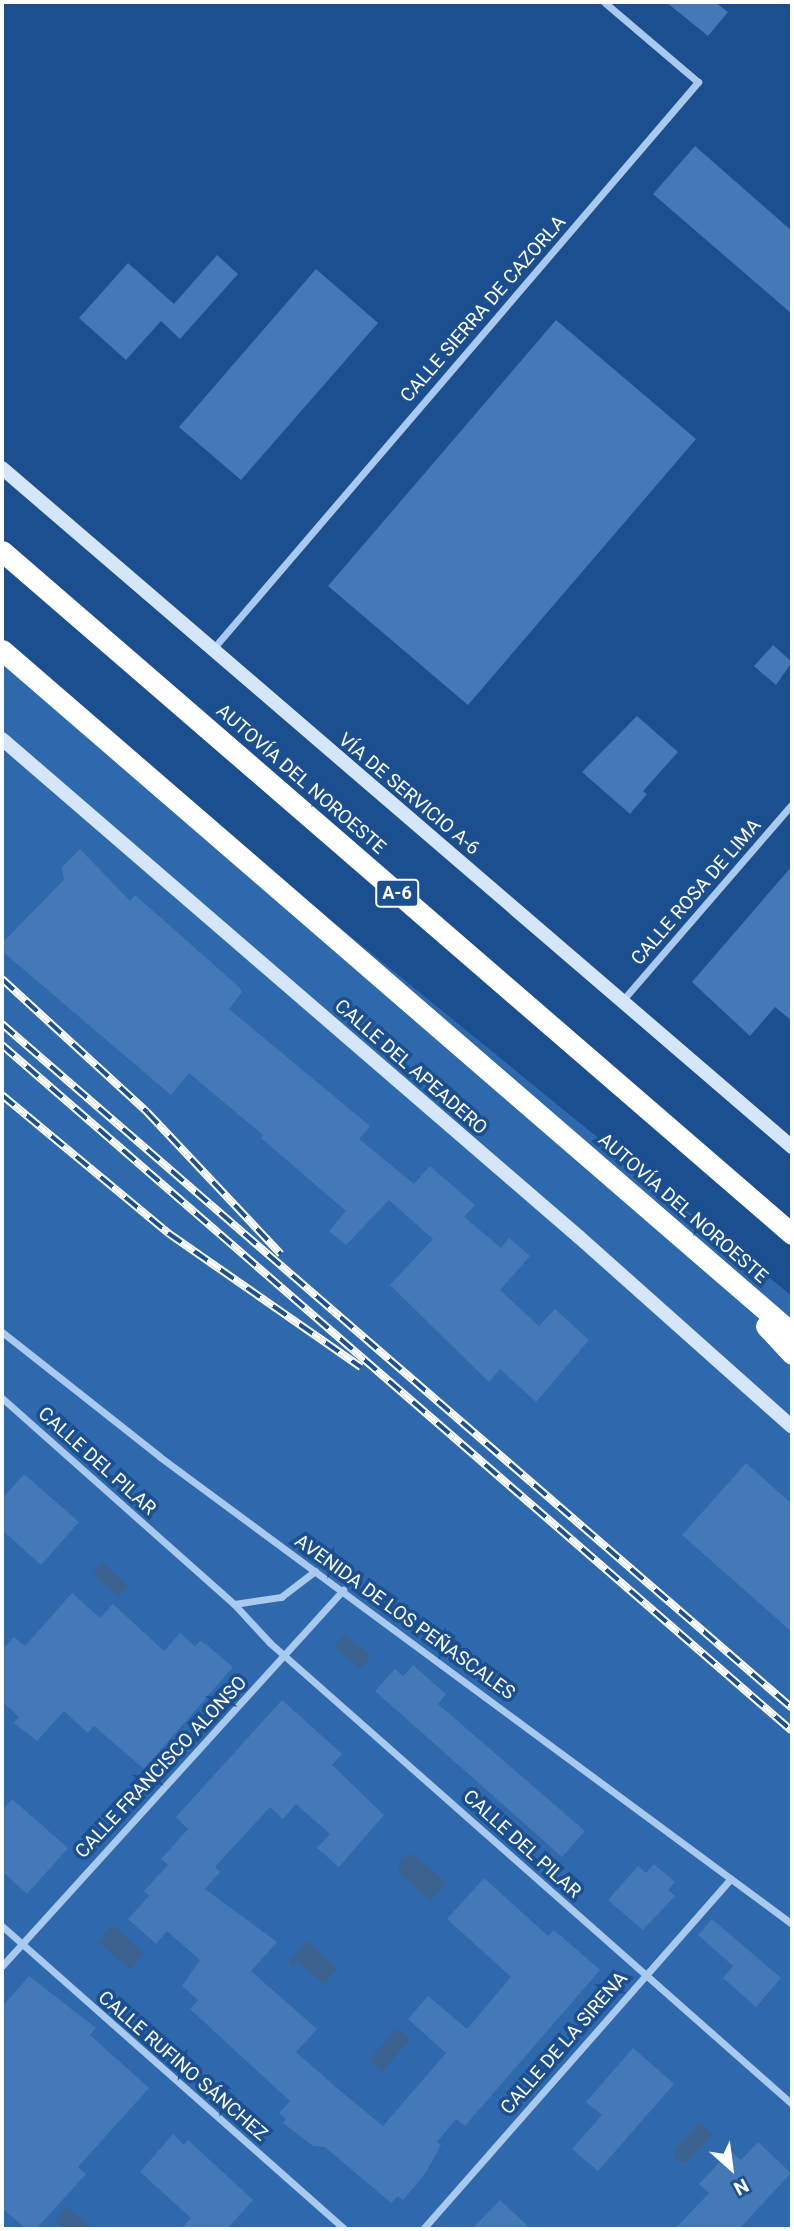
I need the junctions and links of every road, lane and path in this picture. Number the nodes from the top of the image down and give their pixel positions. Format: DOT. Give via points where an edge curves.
graph roads {
  1 [pos="604,2"];
  2 [pos="2,468"];
  3 [pos="2,551"];
  4 [pos="2,650"];
  5 [pos="212,651"];
  6 [pos="2,739"];
  7 [pos="792,804"];
  8 [pos="622,1000"];
  9 [pos="792,1147"];
  10 [pos="651,1210"];
  11 [pos="792,1234"];
  12 [pos="2,1332"];
  13 [pos="792,1334"];
  14 [pos="792,1354"];
  15 [pos="2,1398"];
  16 [pos="792,1427"];
  17 [pos="315,1571"];
  18 [pos="343,1590"];
  19 [pos="234,1604"];
  20 [pos="286,1656"];
  21 [pos="731,1879"];
  22 [pos="792,1924"];
  23 [pos="2,1926"];
  24 [pos="21,1943"];
  25 [pos="2,1966"];
  26 [pos="645,1974"];
  27 [pos="792,2104"];
  28 [pos="344,2229"];
  29 [pos="423,2229"];
  1 -- 5 [label="street, CALLE SIERRA DE CAZORLA" via="698,82"];
  2 -- 5 [label="street, VÍA DE SERVICIO A-6"];
  3 -- 11 [label="highway, AUTOVÍA DEL NOROESTE / A-6"];
  4 -- 10 [label="highway, AUTOVÍA DEL NOROESTE"];
  5 -- 8 [label="street, VÍA DE SERVICIO A-6"];
  6 -- 16 [label="street, CALLE DEL APEADERO"];
  7 -- 8 [label="street, CALLE ROSA DE LIMA"];
  8 -- 9 [label="street, VÍA DE SERVICIO A-6"];
  10 -- 13 [label="highway, AUTOVÍA DEL NOROESTE"];
  10 -- 14 [label="highway"];
  12 -- 17 [label="street, AVENIDA DE LOS PEÑASCALES"];
  15 -- 19 [label="street, CALLE DEL PILAR"];
  17 -- 18 [label="street, AVENIDA DE LOS PEÑASCALES"];
  17 -- 19 [label="street" via="281,1598"];
  18 -- 20 [label="street, CALLE FRANCISCO ALONSO"];
  18 -- 21 [label="street, AVENIDA DE LOS PEÑASCALES"];
  19 -- 20 [label="street, CALLE DEL PILAR"];
  20 -- 24 [label="street, CALLE FRANCISCO ALONSO"];
  20 -- 26 [label="street, CALLE DEL PILAR"];
  21 -- 22 [label="street, AVENIDA DE LOS PEÑASCALES"];
  21 -- 26 [label="street, CALLE DE LA SIRENA"];
  23 -- 24 [label="street, CALLE RUFINO SÁNCHEZ"];
  24 -- 25 [label="street, CALLE FRANCISCO ALONSO"];
  24 -- 28 [label="street, CALLE RUFINO SÁNCHEZ"];
  26 -- 27 [label="street, CALLE DEL PILAR"];
  26 -- 29 [label="street, CALLE DE LA SIRENA"];
}
